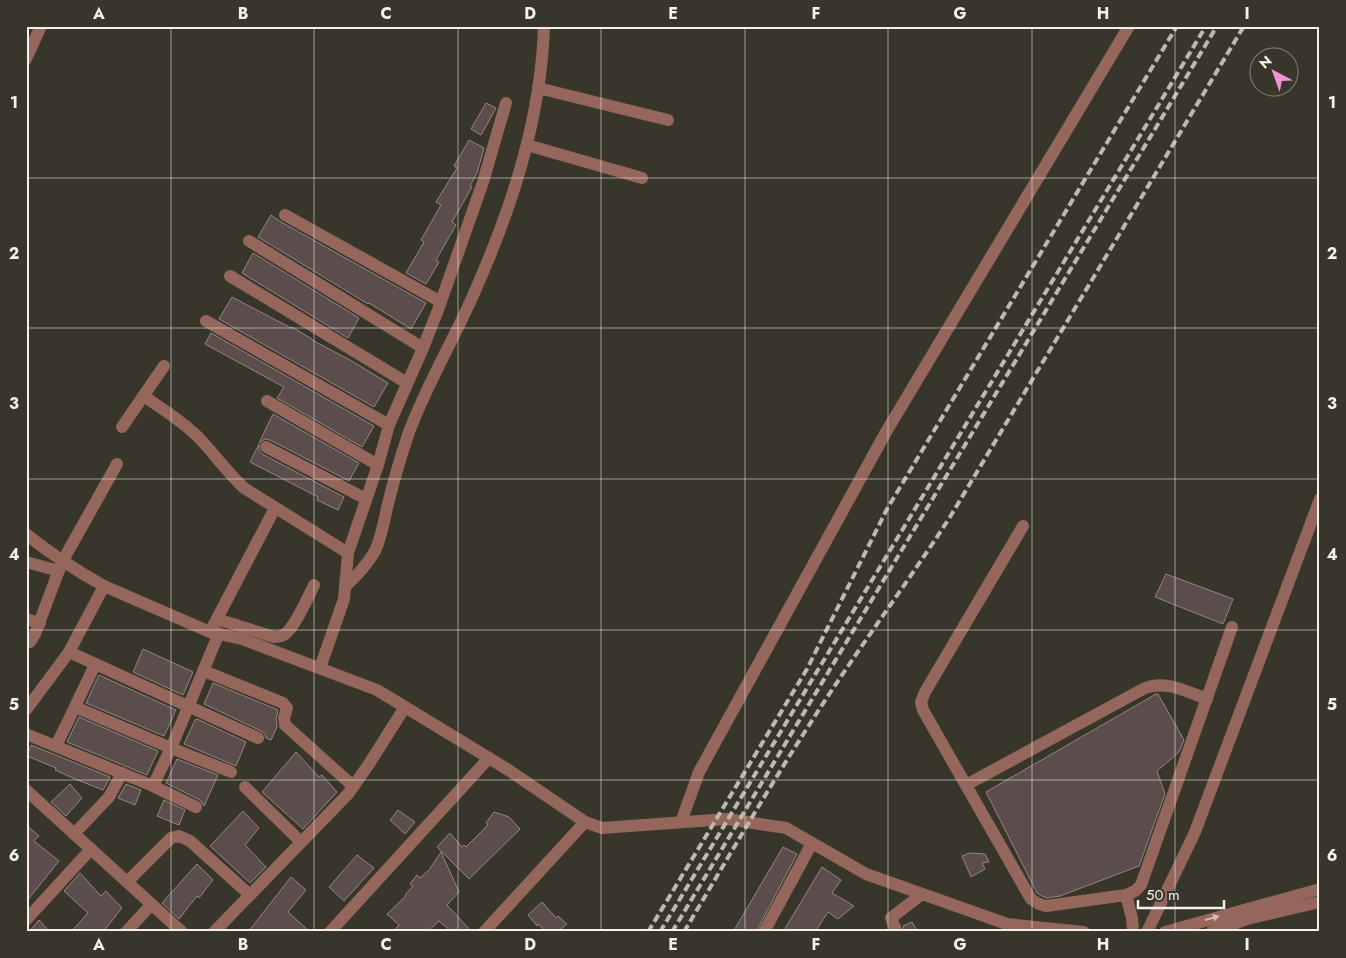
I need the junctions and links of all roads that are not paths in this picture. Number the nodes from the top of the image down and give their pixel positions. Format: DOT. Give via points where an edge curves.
graph roads {
  1 [pos="41,26"];
  2 [pos="544,26"];
  3 [pos="1129,26"];
  4 [pos="26,59"];
  5 [pos="538,88"];
  6 [pos="506,103"];
  7 [pos="668,120"];
  8 [pos="527,145"];
  9 [pos="642,178"];
  10 [pos="286,215"];
  11 [pos="250,240"];
  12 [pos="230,276"];
  13 [pos="441,302"];
  14 [pos="206,320"];
  15 [pos="423,348"];
  16 [pos="164,366"];
  17 [pos="407,383"];
  18 [pos="144,396"];
  19 [pos="267,401"];
  20 [pos="389,425"];
  21 [pos="122,427"];
  22 [pos="266,447"];
  23 [pos="117,464"];
  24 [pos="378,465"];
  25 [pos="366,499"];
  26 [pos="1319,504"];
  27 [pos="275,508"];
  28 [pos="1024,526"];
  29 [pos="26,534"];
  30 [pos="348,554"];
  31 [pos="26,562"];
  32 [pos="61,567"];
  33 [pos="314,585"];
  34 [pos="104,586"];
  35 [pos="346,586"];
  36 [pos="26,619"];
  37 [pos="217,619"];
  38 [pos="40,623"];
  39 [pos="1232,628"];
  40 [pos="215,633"];
  41 [pos="26,643"];
  42 [pos="69,652"];
  43 [pos="95,665"];
  44 [pos="320,668"];
  45 [pos="204,670"];
  46 [pos="1207,699"];
  47 [pos="75,707"];
  48 [pos="188,707"];
  49 [pos="405,707"];
  50 [pos="26,710"];
  51 [pos="26,734"];
  52 [pos="258,738"];
  53 [pos="56,746"];
  54 [pos="171,748"];
  55 [pos="489,758"];
  56 [pos="231,772"];
  57 [pos="122,773"];
  58 [pos="966,785"];
  59 [pos="153,786"];
  60 [pos="353,786"];
  61 [pos="245,787"];
  62 [pos="28,795"];
  63 [pos="196,807"];
  64 [pos="585,822"];
  65 [pos="681,822"];
  66 [pos="74,834"];
  67 [pos="301,842"];
  68 [pos="812,843"];
  69 [pos="91,849"];
  70 [pos="127,882"];
  71 [pos="1320,889"];
  72 [pos="922,894"];
  73 [pos="250,895"];
  74 [pos="1126,895"];
  75 [pos="1320,902"];
  76 [pos="151,904"];
  77 [pos="26,920"];
  78 [pos="126,932"];
  79 [pos="182,932"];
  80 [pos="214,932"];
  81 [pos="330,932"];
  82 [pos="484,932"];
  83 [pos="764,932"];
  84 [pos="898,932"];
  85 [pos="1084,932"];
  86 [pos="1133,932"];
  87 [pos="1147,932"];
  88 [pos="1165,932"];
  89 [pos="1211,932"];
  1 -- 4 [label="street"];
  2 -- 5 [label="street"];
  3 -- 65 [label="street" via="881,441 699,772"];
  5 -- 7 [label="street"];
  5 -- 8 [label="street"];
  6 -- 13 [label="street" via="483,182"];
  8 -- 9 [label="street"];
  8 -- 35 [label="street" via="500,232 408,435 376,549"];
  10 -- 13 [label="street"];
  11 -- 15 [label="street"];
  12 -- 17 [label="street"];
  13 -- 15 [label="street"];
  14 -- 20 [label="street"];
  15 -- 17 [label="street"];
  16 -- 18 [label="street"];
  17 -- 20 [label="street"];
  18 -- 21 [label="street"];
  18 -- 27 [label="street" via="199,438 244,488"];
  19 -- 24 [label="street"];
  20 -- 24 [label="street"];
  22 -- 25 [label="street"];
  23 -- 32 [label="street"];
  24 -- 25 [label="street"];
  25 -- 30 [label="street"];
  26 -- 87 [label="street" via="1195,832"];
  27 -- 30 [label="street"];
  27 -- 37 [label="street"];
  28 -- 58 [label="street" via="921,702 922,710"];
  29 -- 32 [label="street"];
  30 -- 35 [label="street"];
  31 -- 32 [label="street"];
  32 -- 34 [label="street" via="74,570"];
  32 -- 38 [label="street"];
  33 -- 37 [label="street" via="291,628 280,637"];
  34 -- 40 [label="street"];
  34 -- 42 [label="street"];
  35 -- 44 [label="street"];
  36 -- 38 [label="street"];
  37 -- 40 [label="street"];
  38 -- 41 [label="street" via="33,639"];
  39 -- 46 [label="street"];
  40 -- 44 [label="street" via="242,639"];
  40 -- 45 [label="street"];
  42 -- 43 [label="street"];
  42 -- 50 [label="street"];
  43 -- 47 [label="street"];
  43 -- 48 [label="street"];
  44 -- 49 [label="street" via="377,690"];
  45 -- 48 [label="street"];
  45 -- 60 [label="street" via="283,703 287,708 286,725"];
  46 -- 58 [label="street" via="1175,688 1154,685 1145,688"];
  46 -- 74 [label="street" via="1142,885"];
  47 -- 53 [label="street"];
  47 -- 54 [label="street"];
  48 -- 52 [label="street"];
  48 -- 54 [label="street"];
  49 -- 55 [label="street"];
  49 -- 60 [label="street"];
  51 -- 53 [label="street"];
  53 -- 57 [label="street"];
  54 -- 56 [label="street"];
  54 -- 59 [label="street"];
  55 -- 64 [label="street"];
  55 -- 81 [label="street"];
  57 -- 59 [label="street"];
  57 -- 66 [label="street" via="109,797"];
  58 -- 74 [label="street" via="1031,899 1046,906"];
  59 -- 63 [label="street"];
  60 -- 67 [label="street"];
  61 -- 67 [label="street"];
  62 -- 66 [label="street"];
  64 -- 65 [label="street" via="602,828"];
  64 -- 82 [label="street"];
  65 -- 68 [label="street" via="727,819 786,828"];
  66 -- 69 [label="street"];
  67 -- 73 [label="street"];
  68 -- 72 [label="street" via="866,874"];
  68 -- 83 [label="street"];
  69 -- 70 [label="street"];
  69 -- 77 [label="street"];
  70 -- 73 [label="street" via="171,838 179,836 190,841"];
  70 -- 76 [label="street"];
  88 -- 71 [label="street, one-way"];
  72 -- 84 [label="street" via="891,918"];
  72 -- 85 [label="street" via="1008,924"];
  73 -- 80 [label="street"];
  74 -- 86 [label="street"];
  75 -- 89 [label="street" via="1247,919"];
  76 -- 78 [label="street"];
  76 -- 79 [label="street"];
}
